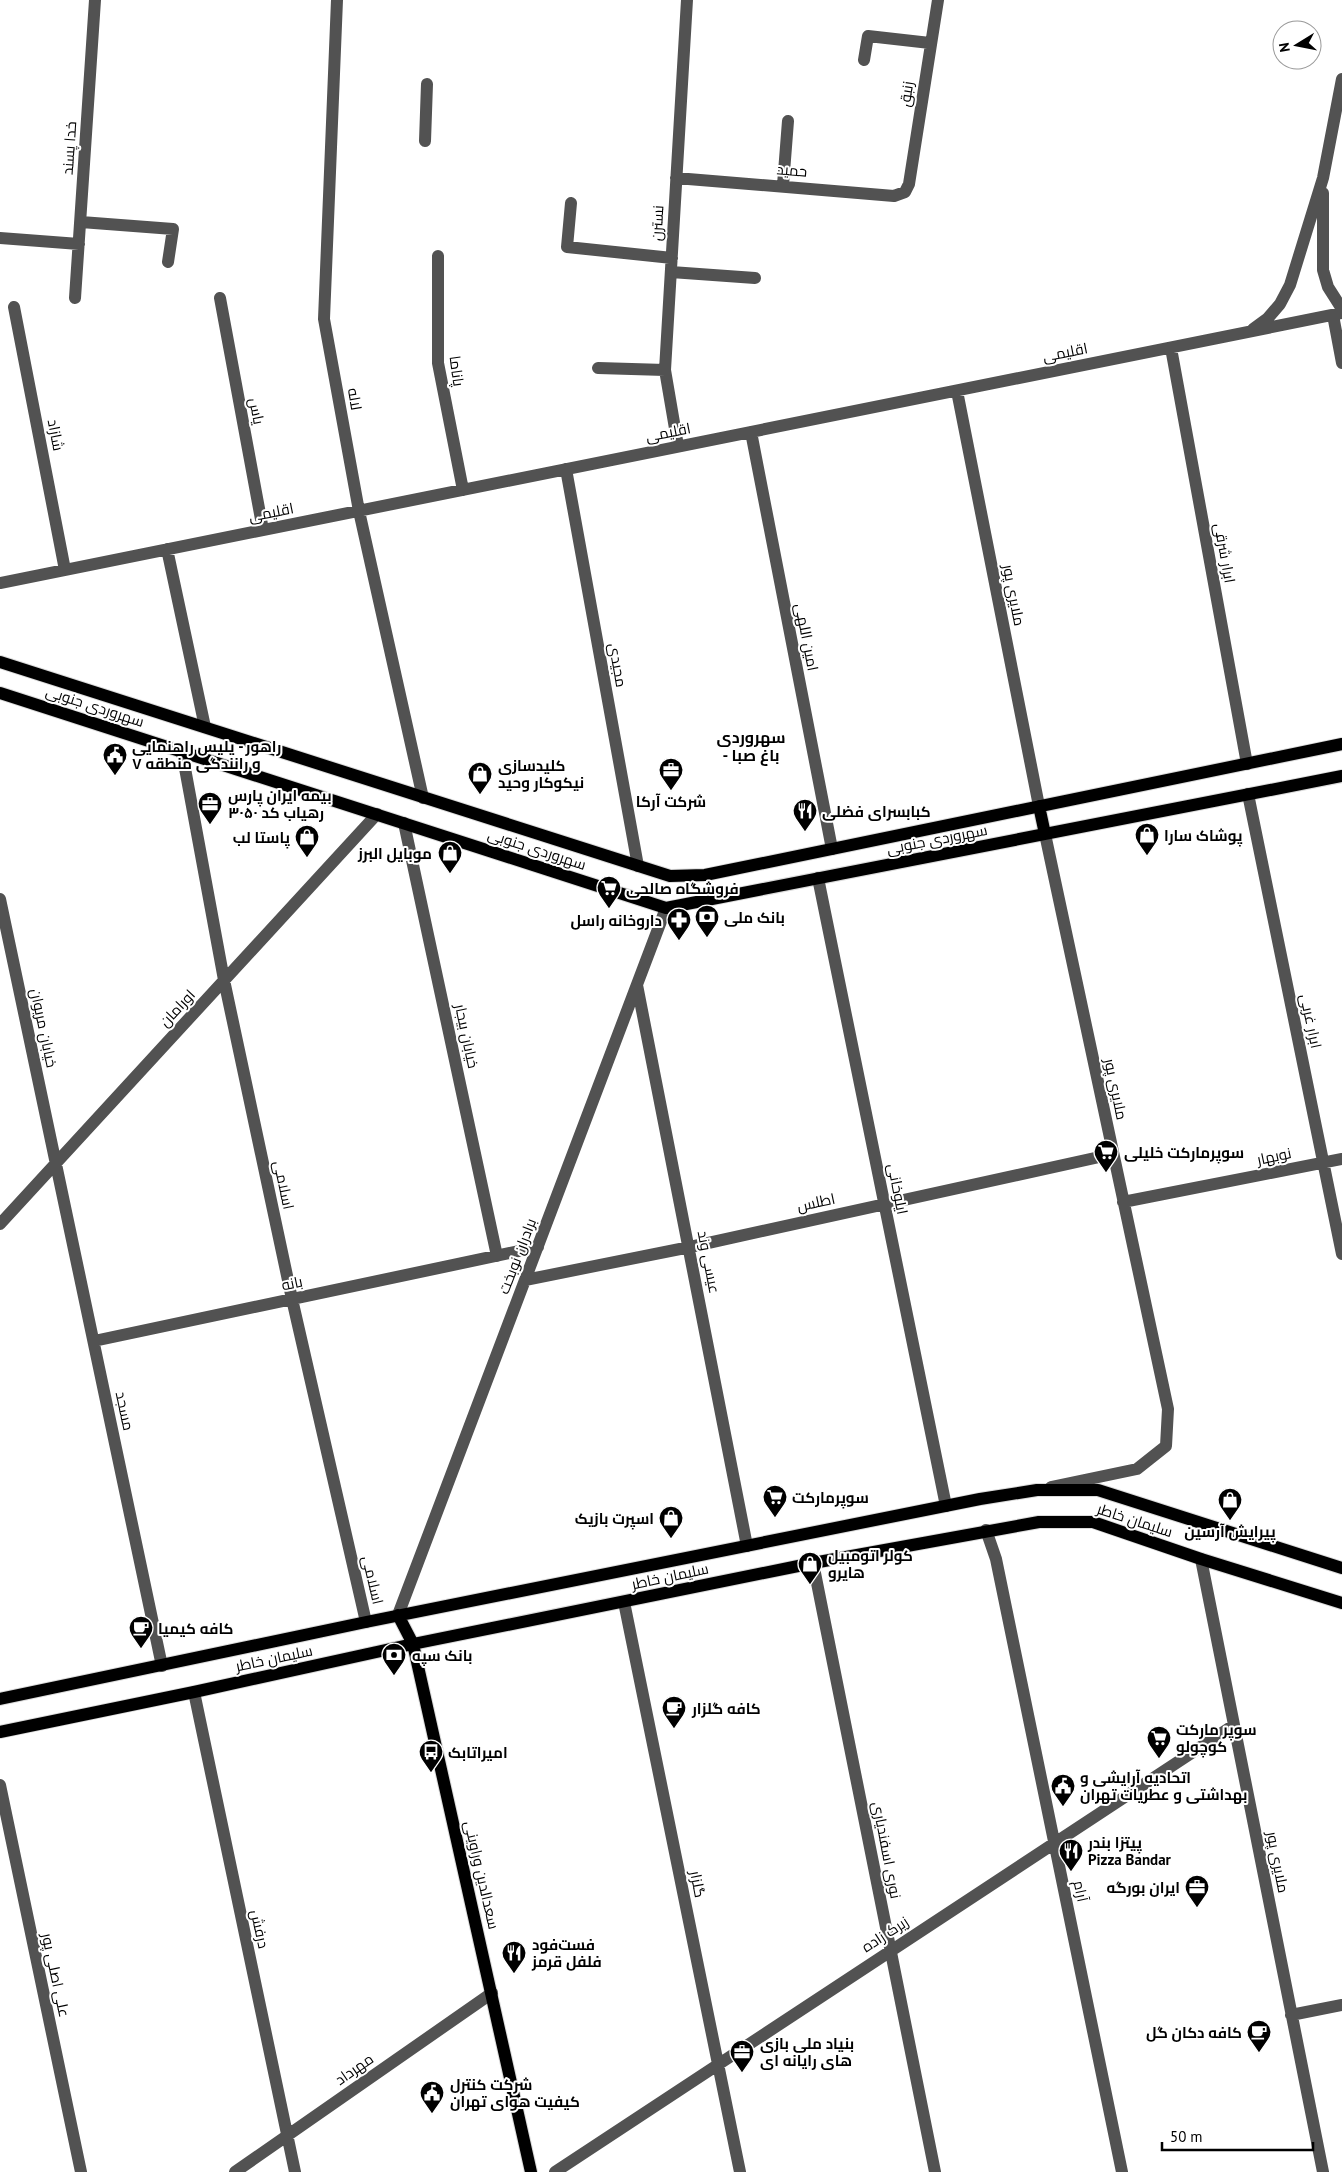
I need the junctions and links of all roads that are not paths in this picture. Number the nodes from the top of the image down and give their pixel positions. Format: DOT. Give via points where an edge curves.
graph roads {
  1 [pos="95,0"];
  2 [pos="337,0"];
  3 [pos="687,0"];
  4 [pos="938,0"];
  5 [pos="930,43"];
  6 [pos="864,60"];
  7 [pos="1342,79"];
  8 [pos="427,84"];
  9 [pos="788,121"];
  10 [pos="425,141"];
  11 [pos="676,178"];
  12 [pos="1324,178"];
  13 [pos="783,185"];
  14 [pos="905,192"];
  15 [pos="572,203"];
  16 [pos="80,222"];
  17 [pos="0,238"];
  18 [pos="79,244"];
  19 [pos="438,256"];
  20 [pos="672,258"];
  21 [pos="168,262"];
  22 [pos="671,272"];
  23 [pos="755,278"];
  24 [pos="75,298"];
  25 [pos="220,298"];
  26 [pos="14,307"];
  27 [pos="1339,312"];
  28 [pos="1249,332"];
  29 [pos="1171,348"];
  30 [pos="1342,363"];
  31 [pos="598,368"];
  32 [pos="665,370"];
  33 [pos="957,391"];
  34 [pos="751,432"];
  35 [pos="678,446"];
  36 [pos="566,469"];
  37 [pos="463,490"];
  38 [pos="358,511"];
  39 [pos="263,530"];
  40 [pos="167,549"];
  41 [pos="65,570"];
  42 [pos="0,583"];
  43 [pos="0,662"];
  44 [pos="0,693"];
  45 [pos="205,727"];
  46 [pos="1342,744"];
  47 [pos="182,752"];
  48 [pos="1247,764"];
  49 [pos="1342,776"];
  50 [pos="1248,794"];
  51 [pos="423,798"];
  52 [pos="1040,806"];
  53 [pos="377,814"];
  54 [pos="404,823"];
  55 [pos="1045,834"];
  56 [pos="832,849"];
  57 [pos="638,866"];
  58 [pos="818,878"];
  59 [pos="0,899"];
  60 [pos="666,908"];
  61 [pos="4,933"];
  62 [pos="224,980"];
  63 [pos="637,985"];
  64 [pos="1113,1154"];
  65 [pos="1342,1159"];
  66 [pos="56,1163"];
  67 [pos="1323,1163"];
  68 [pos="1124,1202"];
  69 [pos="884,1204"];
  70 [pos="0,1224"];
  71 [pos="538,1247"];
  72 [pos="690,1247"];
  73 [pos="1342,1254"];
  74 [pos="497,1256"];
  75 [pos="525,1280"];
  76 [pos="292,1299"];
  77 [pos="94,1342"];
  78 [pos="1037,1490"];
  79 [pos="946,1506"];
  80 [pos="986,1530"];
  81 [pos="747,1546"];
  82 [pos="1201,1559"];
  83 [pos="813,1563"];
  84 [pos="1342,1568"];
  85 [pos="624,1602"];
  86 [pos="1342,1603"];
  87 [pos="398,1616"];
  88 [pos="366,1622"];
  89 [pos="414,1644"];
  90 [pos="162,1666"];
  91 [pos="194,1692"];
  92 [pos="0,1699"];
  93 [pos="1234,1725"];
  94 [pos="0,1732"];
  95 [pos="0,1786"];
  96 [pos="1054,1842"];
  97 [pos="890,1951"];
  98 [pos="492,1993"];
  99 [pos="1342,2005"];
  100 [pos="1291,2015"];
  101 [pos="718,2064"];
  102 [pos="288,2136"];
  103 [pos="81,2172"];
  104 [pos="235,2172"];
  105 [pos="295,2172"];
  106 [pos="531,2172"];
  107 [pos="555,2172"];
  108 [pos="740,2172"];
  109 [pos="935,2172"];
  110 [pos="1122,2172"];
  111 [pos="1323,2172"];
  1 -- 16 [label="street, خدا پسند"];
  2 -- 38 [label="street, لاله" via="324,319"];
  3 -- 11 [label="street, نسترن"];
  4 -- 5 [label="street, زنبق"];
  5 -- 6 [label="street" via="868,36"];
  5 -- 14 [label="street, زنبق" via="909,184"];
  7 -- 12 [label="street"];
  8 -- 10 [label="street"];
  9 -- 13 [label="street"];
  11 -- 13 [label="street, حمید"];
  11 -- 20 [label="street, نسترن"];
  12 -- 27 [label="street" via="1323,270"];
  12 -- 28 [label="street" via="1290,285 1268,318"];
  13 -- 14 [label="street, حمید" via="894,196"];
  15 -- 20 [label="street" via="567,247"];
  16 -- 18 [label="street, خدا پسند"];
  16 -- 21 [label="street" via="173,229"];
  17 -- 18 [label="street"];
  18 -- 24 [label="street, خدا پسند"];
  19 -- 37 [label="street, پاناما" via="438,363"];
  20 -- 22 [label="street, نسترن"];
  22 -- 23 [label="street"];
  22 -- 32 [label="street, نسترن"];
  25 -- 39 [label="street, یاس"];
  26 -- 41 [label="street, شازاد"];
  27 -- 28 [label="street, اقلیمی"];
  27 -- 30 [label="street"];
  28 -- 29 [label="street, اقلیمی"];
  29 -- 33 [label="street, اقلیمی"];
  29 -- 48 [label="street, ابرار شرقی"];
  31 -- 32 [label="street"];
  32 -- 35 [label="street, نسترن"];
  33 -- 34 [label="street, اقلیمی"];
  33 -- 52 [label="street, ملایری پور"];
  34 -- 35 [label="street, اقلیمی"];
  34 -- 56 [label="street, امین اللهی"];
  35 -- 36 [label="street, اقلیمی"];
  36 -- 37 [label="street, اقلیمی"];
  36 -- 57 [label="street, مجیدی"];
  37 -- 38 [label="street, اقلیمی"];
  38 -- 39 [label="street, اقلیمی"];
  38 -- 51 [label="street, لاله"];
  39 -- 40 [label="street, اقلیمی"];
  40 -- 41 [label="street, اقلیمی"];
  40 -- 45 [label="street"];
  41 -- 42 [label="street, اقلیمی"];
  43 -- 45 [label="main road, سهروردی جنوبی"];
  44 -- 47 [label="main road, سهروردی جنوبی"];
  45 -- 51 [label="main road, سهروردی جنوبی"];
  46 -- 48 [label="main road, سهروردی جنوبی"];
  47 -- 53 [label="main road, سهروردی جنوبی"];
  47 -- 62 [label="street, اسلامی"];
  48 -- 52 [label="main road, سهروردی جنوبی"];
  49 -- 50 [label="main road, سهروردی جنوبی"];
  50 -- 55 [label="main road, سهروردی جنوبی"];
  50 -- 67 [label="street, ابرار غربی"];
  51 -- 57 [label="main road, سهروردی جنوبی"];
  52 -- 55 [label="main road"];
  52 -- 56 [label="main road, سهروردی جنوبی"];
  53 -- 54 [label="main road, سهروردی جنوبی"];
  53 -- 62 [label="street, اورامان"];
  54 -- 60 [label="main road, سهروردی جنوبی"];
  54 -- 74 [label="street, خیابان بیجار"];
  55 -- 58 [label="main road, سهروردی جنوبی"];
  55 -- 64 [label="street, ملایری پور"];
  56 -- 57 [label="main road, سهروردی جنوبی" via="705,875 670,876"];
  58 -- 60 [label="main road, سهروردی جنوبی"];
  58 -- 69 [label="street, ایلوخانی"];
  59 -- 61 [label="street, خیابان مریوان"];
  60 -- 63 [label="street, برادران نوبخت"];
  61 -- 66 [label="street, خیابان مریوان"];
  62 -- 66 [label="street, اورامان"];
  62 -- 76 [label="street, اسلامی"];
  63 -- 71 [label="street, برادران نوبخت"];
  63 -- 72 [label="street, عیسی وند"];
  64 -- 68 [label="street, ملایری پور"];
  64 -- 69 [label="street, اطلس"];
  65 -- 67 [label="street, نوبهار"];
  66 -- 70 [label="street, اورامان"];
  66 -- 77 [label="street, مسجد"];
  67 -- 68 [label="street, نوبهار"];
  67 -- 73 [label="street, ابرار غربی"];
  68 -- 78 [label="street, ملایری پور" via="1168,1409 1166,1446 1137,1469"];
  69 -- 72 [label="street, اطلس"];
  69 -- 79 [label="street, ایلوخانی"];
  71 -- 74 [label="street, بانه"];
  71 -- 75 [label="street, برادران نوبخت"];
  72 -- 75 [label="street, اطلس"];
  72 -- 81 [label="street, عیسی وند"];
  74 -- 76 [label="street, بانه"];
  75 -- 87 [label="street, برادران نوبخت"];
  76 -- 77 [label="street, بانه"];
  76 -- 88 [label="street, اسلامی"];
  77 -- 90 [label="street, مسجد"];
  78 -- 79 [label="main road, سلیمان خاطر"];
  78 -- 84 [label="main road, سلیمان خاطر" via="1098,1490"];
  79 -- 81 [label="main road, سلیمان خاطر"];
  80 -- 82 [label="main road, سلیمان خاطر" via="1039,1522 1093,1522"];
  80 -- 83 [label="main road, سلیمان خاطر"];
  80 -- 96 [label="street, آرام" via="996,1559"];
  81 -- 87 [label="main road, سلیمان خاطر"];
  82 -- 86 [label="main road, سلیمان خاطر"];
  82 -- 93 [label="street, ملایری پور"];
  83 -- 85 [label="main road, سلیمان خاطر"];
  83 -- 97 [label="street, نوری اسفندیاری"];
  85 -- 89 [label="main road, سلیمان خاطر"];
  85 -- 101 [label="street, گلزار"];
  87 -- 88 [label="main road, سلیمان خاطر"];
  87 -- 89 [label="main road, سعدالدین وراوینی"];
  88 -- 90 [label="main road, سلیمان خاطر"];
  89 -- 91 [label="main road, سلیمان خاطر"];
  89 -- 98 [label="main road, سعدالدین وراوینی"];
  90 -- 92 [label="main road, سلیمان خاطر"];
  91 -- 94 [label="main road, سلیمان خاطر"];
  91 -- 102 [label="street, درفش"];
  93 -- 96 [label="street, زیرک زاده"];
  93 -- 100 [label="street, ملایری پور"];
  95 -- 103 [label="street, علی اصلی پور"];
  96 -- 97 [label="street, زیرک زاده"];
  96 -- 110 [label="street, آرام"];
  97 -- 101 [label="street, زیرک زاده"];
  97 -- 109 [label="street, نوری اسفندیاری"];
  98 -- 102 [label="street, مهرداد"];
  98 -- 106 [label="main road, سعدالدین وراوینی"];
  99 -- 100 [label="street"];
  100 -- 111 [label="street, ملایری پور"];
  101 -- 107 [label="street, زیرک زاده"];
  101 -- 108 [label="street, گلزار"];
  102 -- 104 [label="street, مهرداد"];
  102 -- 105 [label="street, درفش"];
}
